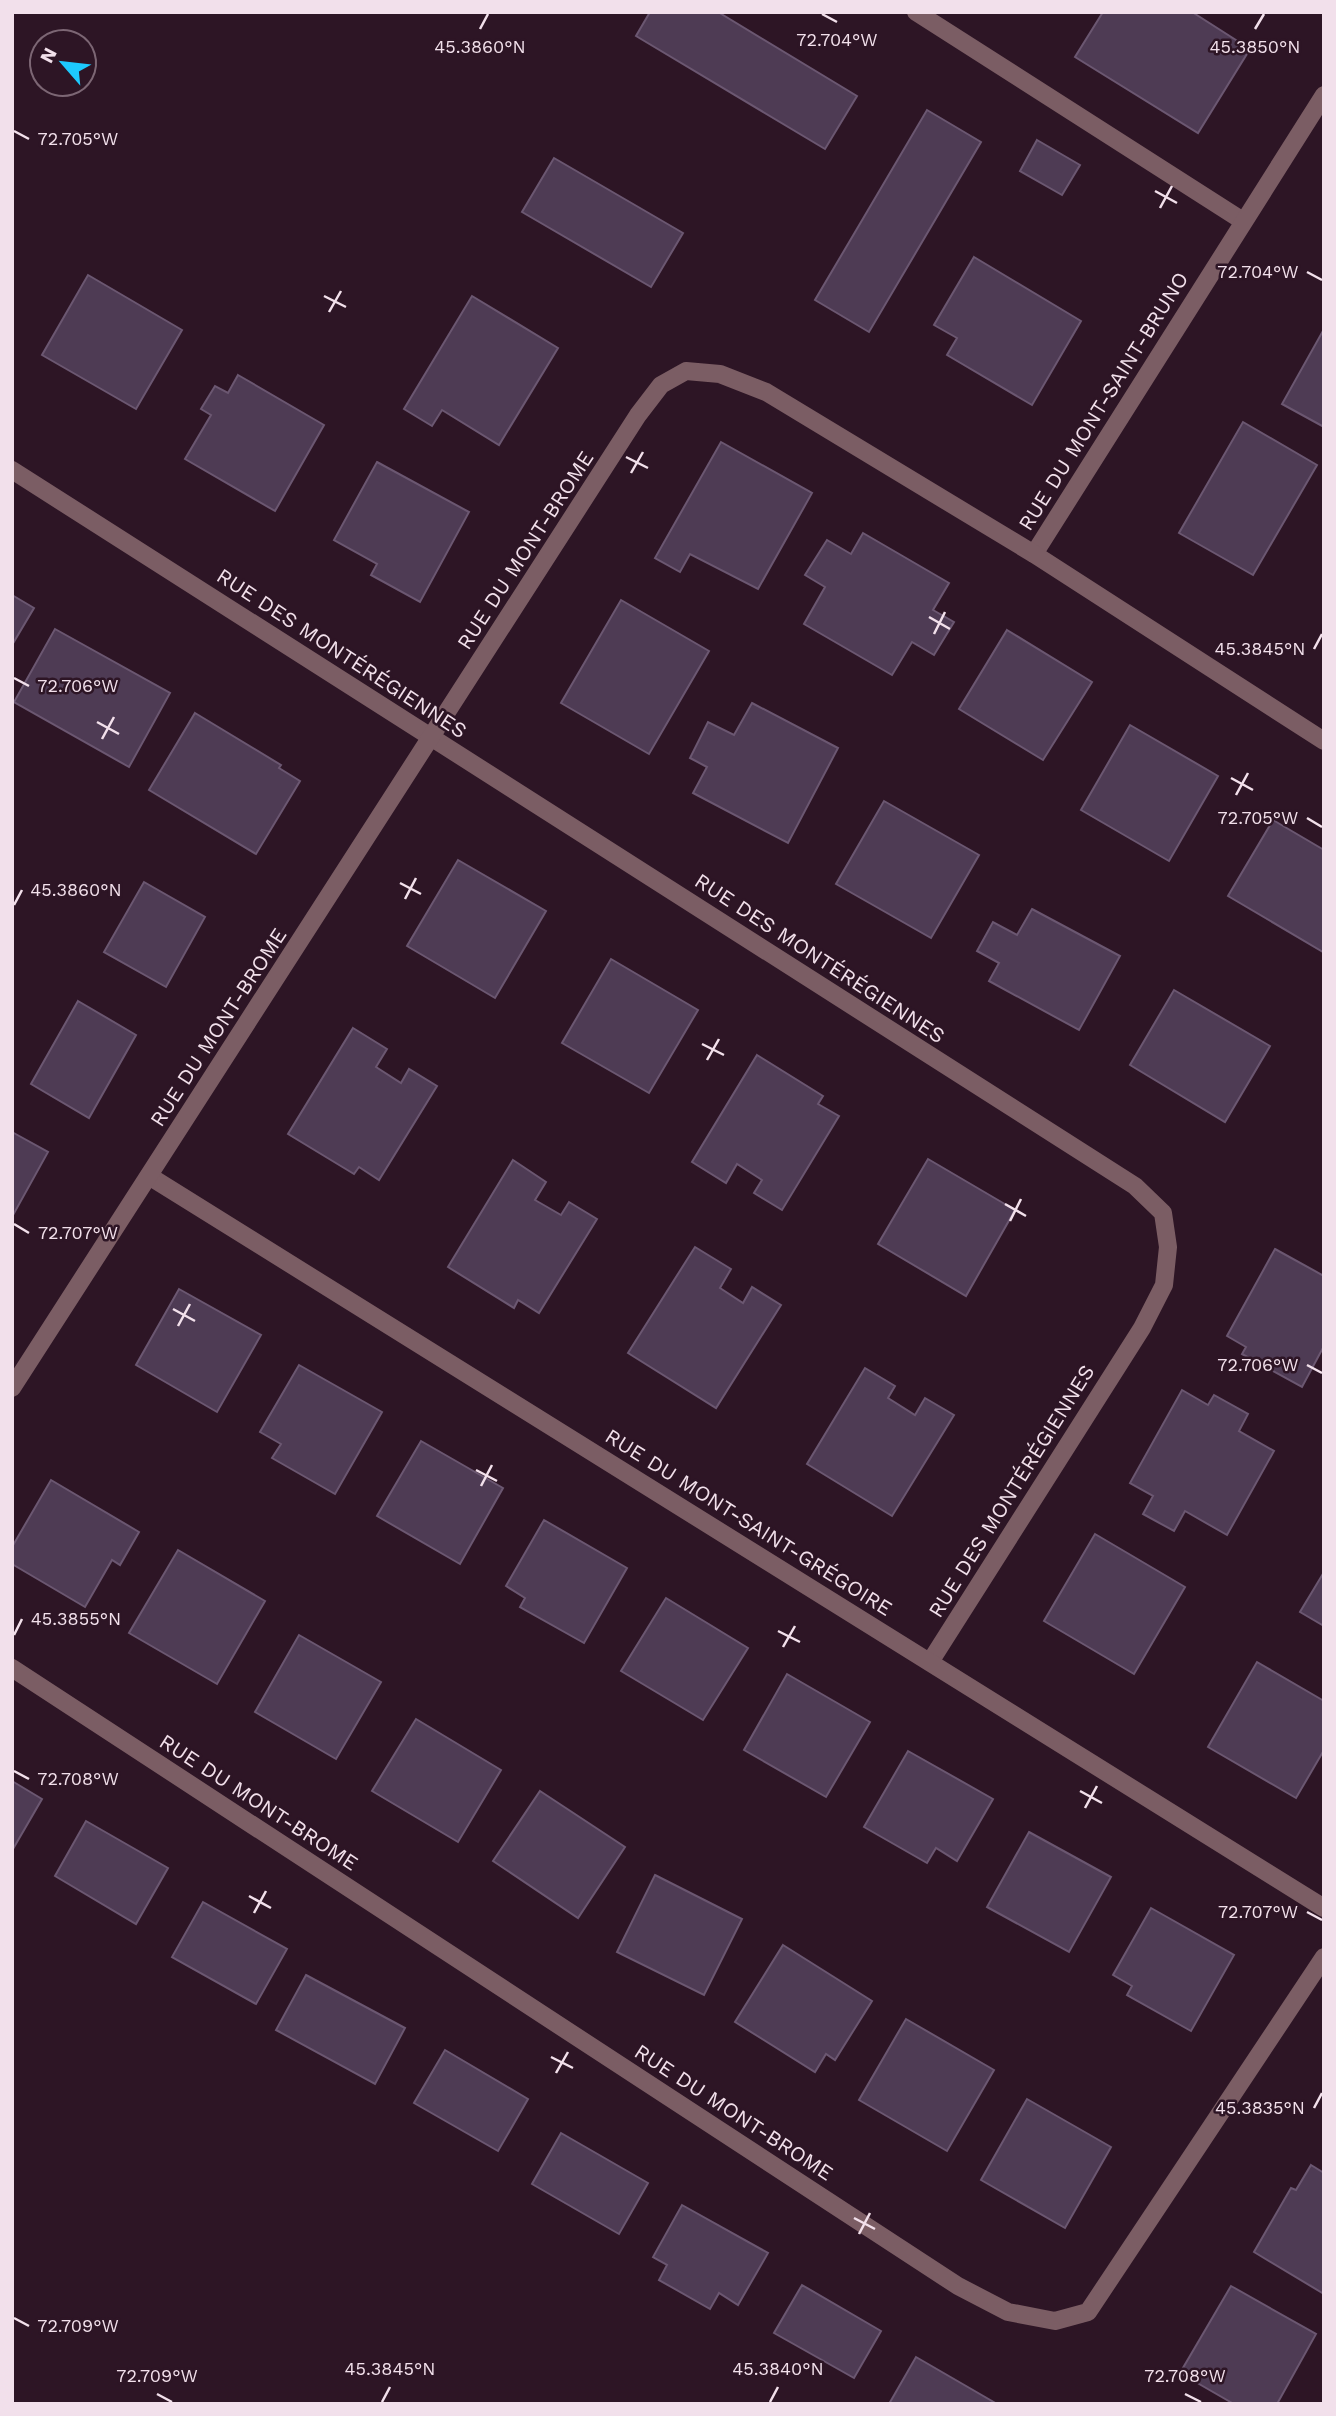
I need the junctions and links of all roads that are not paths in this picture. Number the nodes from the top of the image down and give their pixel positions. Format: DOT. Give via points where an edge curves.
graph roads {
  1 [pos="916,12"];
  2 [pos="1324,95"];
  3 [pos="1243,221"];
  4 [pos="12,470"];
  5 [pos="1034,554"];
  6 [pos="432,738"];
  7 [pos="1324,741"];
  8 [pos="149,1176"];
  9 [pos="12,1388"];
  10 [pos="930,1662"];
  11 [pos="12,1668"];
  12 [pos="1324,1908"];
  13 [pos="1324,1957"];
  1 -- 3 [label="street"];
  2 -- 3 [label="street, RUE DU MONT-SAINT-BRUNO"];
  3 -- 5 [label="street, RUE DU MONT-SAINT-BRUNO"];
  4 -- 6 [label="street, RUE DES MONTÉRÉGIENNES"];
  5 -- 6 [label="street, RUE DU MONT-BROME" via="765,392 720,374 686,371 661,386 638,415"];
  5 -- 7 [label="street, RUE DU MONT-BROME"];
  6 -- 8 [label="street, RUE DU MONT-BROME"];
  6 -- 10 [label="street, RUE DES MONTÉRÉGIENNES" via="1135,1186 1163,1213 1168,1247 1164,1285 1142,1328"];
  8 -- 9 [label="street, RUE DU MONT-BROME"];
  8 -- 10 [label="street, RUE DU MONT-SAINT-GRÉGOIRE"];
  10 -- 12 [label="street, RUE DU MONT-SAINT-GRÉGOIRE"];
  11 -- 13 [label="street, RUE DU MONT-BROME" via="958,2286 1008,2312 1055,2321 1088,2312"];
}
